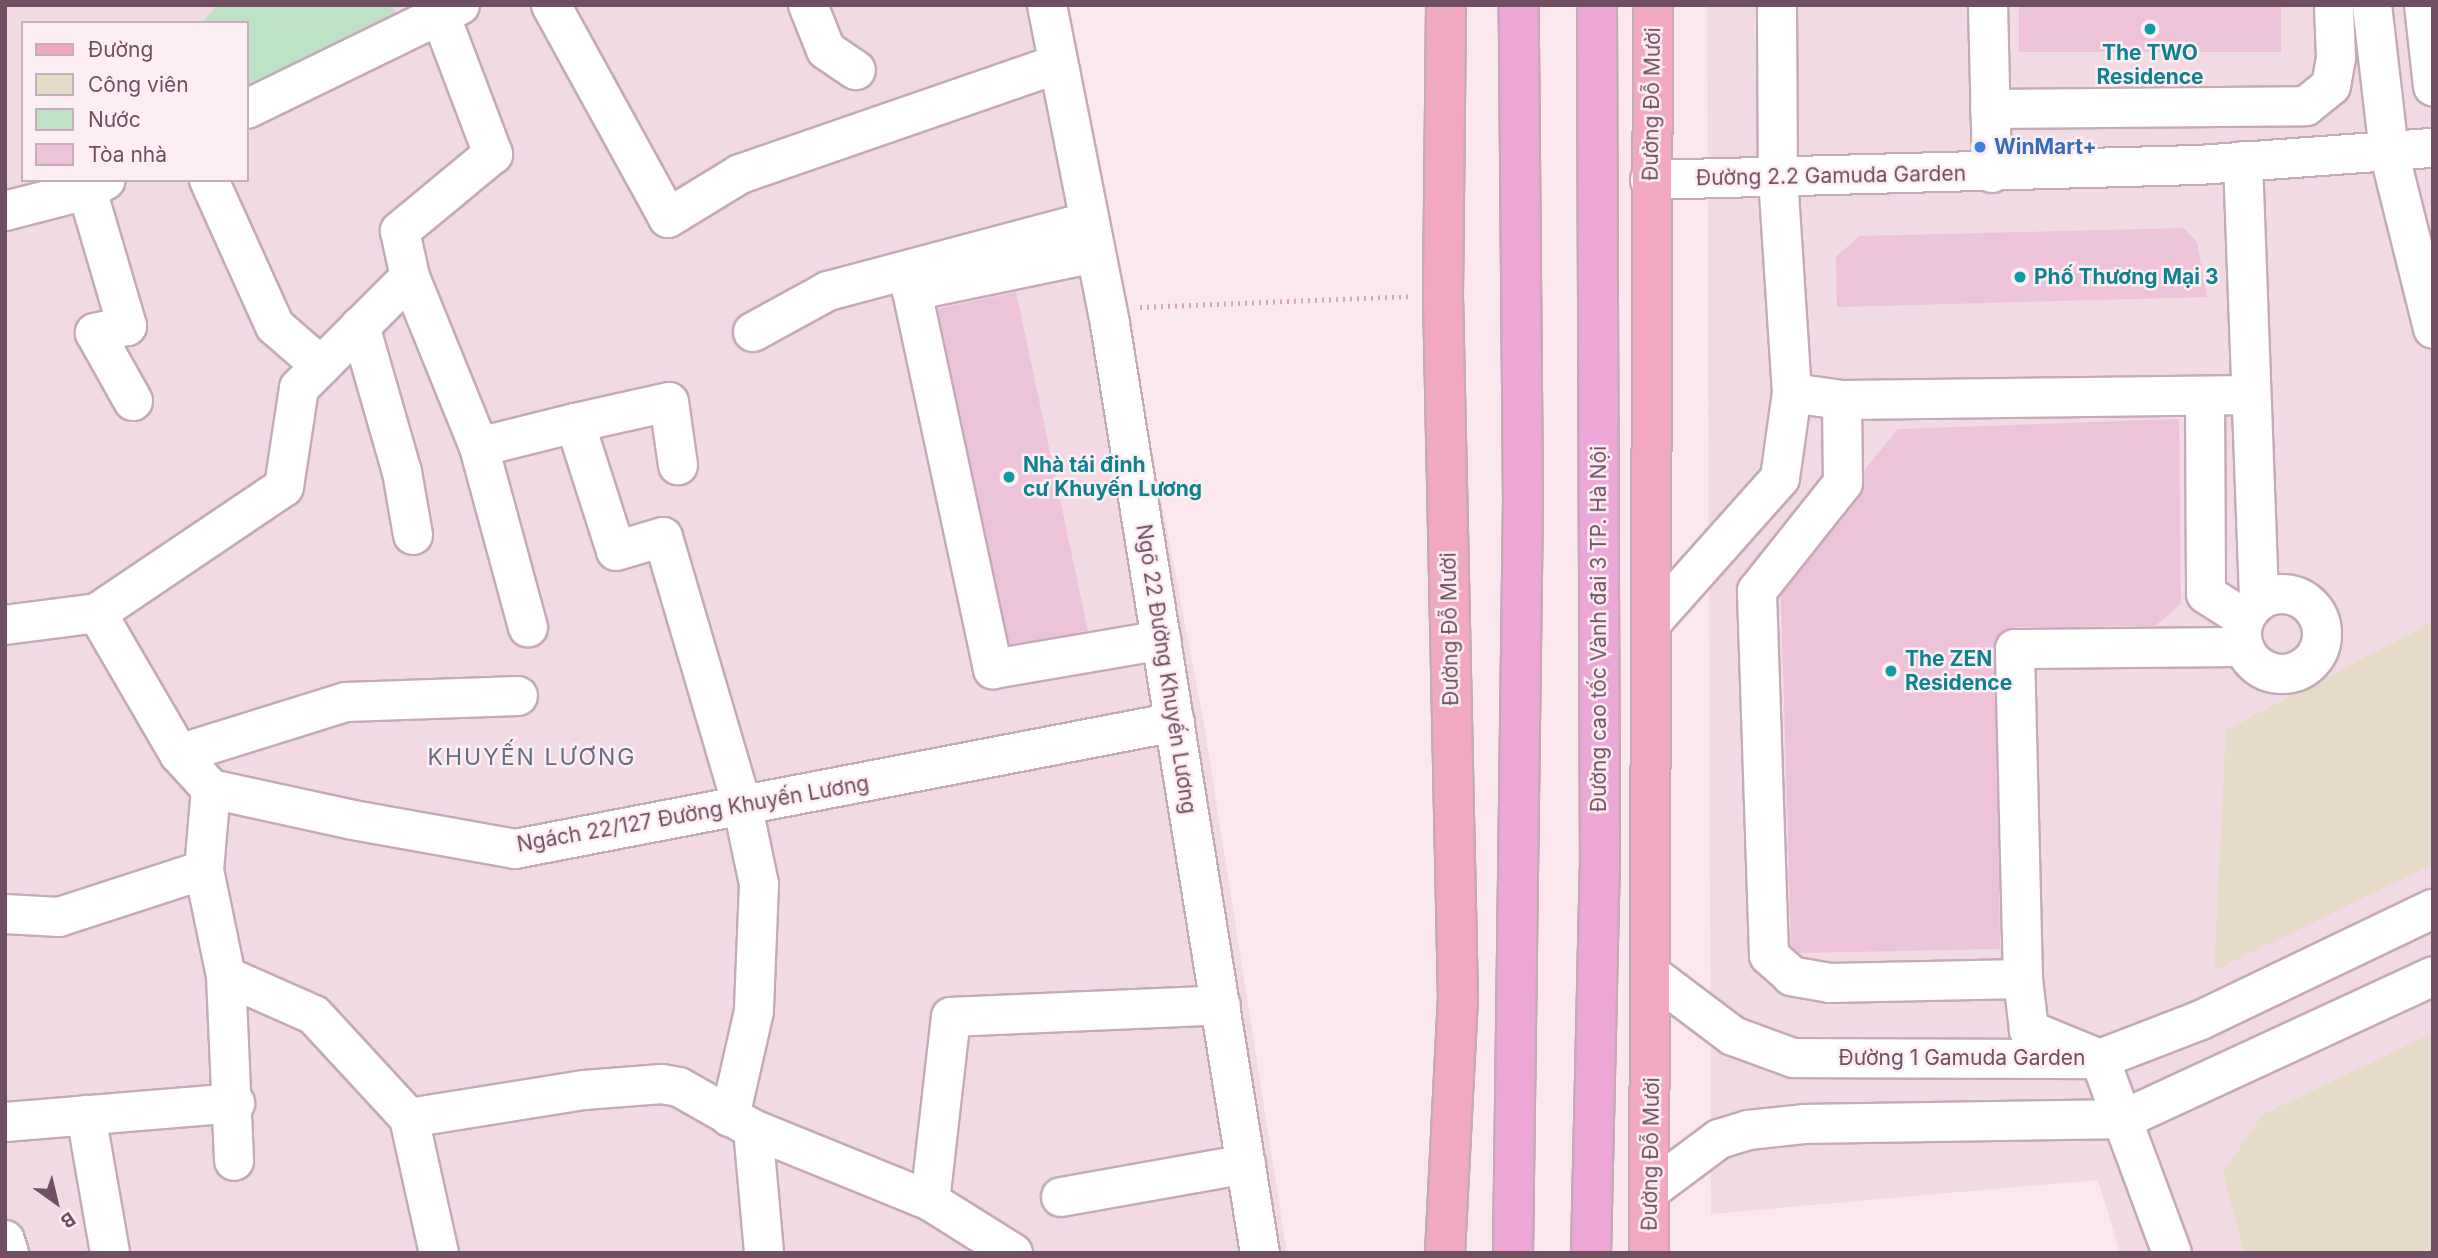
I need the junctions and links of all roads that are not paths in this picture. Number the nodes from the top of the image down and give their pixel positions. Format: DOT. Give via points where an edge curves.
graph roads {
  1 [pos="551,5"];
  2 [pos="808,5"];
  3 [pos="1047,5"];
  4 [pos="1446,5"];
  5 [pos="1519,5"];
  6 [pos="1597,5"];
  7 [pos="1653,5"];
  8 [pos="1777,5"];
  9 [pos="1988,5"];
  10 [pos="2424,5"];
  11 [pos="2372,6"];
  12 [pos="430,14"];
  13 [pos="2334,14"];
  14 [pos="1058,64"];
  15 [pos="856,70"];
  16 [pos="2433,87"];
  17 [pos="248,107"];
  18 [pos="2195,107"];
  19 [pos="1990,109"];
  20 [pos="2433,148"];
  21 [pos="2389,152"];
  22 [pos="2243,161"];
  23 [pos="2199,166"];
  24 [pos="1992,173"];
  25 [pos="1778,177"];
  26 [pos="1650,180"];
  27 [pos="210,182"];
  28 [pos="97,185"];
  29 [pos="5,211"];
  30 [pos="1091,238"];
  31 [pos="410,276"];
  32 [pos="360,326"];
  33 [pos="2433,329"];
  34 [pos="753,332"];
  35 [pos="321,366"];
  36 [pos="1792,393"];
  37 [pos="2251,395"];
  38 [pos="2205,396"];
  39 [pos="1842,400"];
  40 [pos="133,401"];
  41 [pos="575,423"];
  42 [pos="480,447"];
  43 [pos="678,465"];
  44 [pos="413,535"];
  45 [pos="97,613"];
  46 [pos="2249,622"];
  47 [pos="1651,623"];
  48 [pos="5,625"];
  49 [pos="528,627"];
  50 [pos="1162,640"];
  51 [pos="518,696"];
  52 [pos="1175,722"];
  53 [pos="179,754"];
  54 [pos="211,789"];
  55 [pos="743,808"];
  56 [pos="204,870"];
  57 [pos="2433,909"];
  58 [pos="5,914"];
  59 [pos="1653,975"];
  60 [pos="226,976"];
  61 [pos="2433,976"];
  62 [pos="2023,979"];
  63 [pos="1221,1005"];
  64 [pos="2100,1059"];
  65 [pos="234,1103"];
  66 [pos="86,1115"];
  67 [pos="409,1118"];
  68 [pos="2124,1119"];
  69 [pos="5,1122"];
  70 [pos="741,1123"];
  71 [pos="234,1161"];
  72 [pos="1246,1164"];
  73 [pos="1652,1189"];
  74 [pos="1061,1197"];
  75 [pos="930,1201"];
  76 [pos="5,1240"];
  77 [pos="110,1252"];
  78 [pos="9,1253"];
  79 [pos="439,1253"];
  80 [pos="764,1253"];
  81 [pos="1013,1253"];
  82 [pos="1260,1253"];
  83 [pos="1445,1253"];
  84 [pos="1513,1253"];
  85 [pos="1591,1253"];
  86 [pos="1649,1253"];
  87 [pos="2172,1253"];
  1 -- 14 [label="street" via="668,218 740,174"];
  2 -- 15 [label="street" via="827,50"];
  3 -- 14 [label="street, Ngõ 22 Đường Khuyến Lương"];
  4 -- 83 [label="main road, Đường Đỗ Mười" via="1443,295 1458,1000"];
  5 -- 84 [label="highway" via="1523,502"];
  6 -- 85 [label="highway, Đường cao tốc Vành đai 3 TP. Hà Nội" via="1600,869"];
  7 -- 26 [label="main road, Đường Đỗ Mười"];
  8 -- 25 [label="street"];
  9 -- 19 [label="street"];
  10 -- 16 [label="street"];
  11 -- 13 [label="street"];
  11 -- 21 [label="street"];
  12 -- 17 [label="street"];
  12 -- 31 [label="street" via="493,154 400,231"];
  13 -- 18 [label="street" via="2336,58 2331,86 2306,106"];
  14 -- 30 [label="street, Ngõ 22 Đường Khuyến Lương"];
  18 -- 19 [label="street"];
  18 -- 23 [label="street"];
  19 -- 24 [label="street"];
  20 -- 21 [label="street, Đường 2.2 Gamuda Garden"];
  21 -- 22 [label="street, Đường 2.2 Gamuda Garden"];
  21 -- 33 [label="street"];
  22 -- 23 [label="street, Đường 2.2 Gamuda Garden"];
  22 -- 37 [label="street"];
  23 -- 24 [label="street, Đường 2.2 Gamuda Garden"];
  24 -- 25 [label="street, Đường 2.2 Gamuda Garden"];
  25 -- 26 [label="street, Đường 2.2 Gamuda Garden"];
  25 -- 36 [label="street"];
  26 -- 47 [label="main road, Đường Đỗ Mười"];
  27 -- 35 [label="street" via="275,326"];
  28 -- 29 [label="street"];
  28 -- 40 [label="street" via="127,326 95,333"];
  30 -- 34 [label="street" via="828,291"];
  30 -- 50 [label="street, Ngõ 22 Đường Khuyến Lương" via="1107,308"];
  30 -- 50 [label="street" via="912,291 993,669"];
  31 -- 32 [label="street"];
  31 -- 42 [label="street"];
  32 -- 35 [label="street"];
  32 -- 44 [label="street" via="402,472"];
  35 -- 45 [label="street" via="299,388 284,487"];
  36 -- 39 [label="street"];
  36 -- 47 [label="street" via="1780,478"];
  37 -- 38 [label="street"];
  37 -- 46 [label="street"];
  38 -- 39 [label="street"];
  38 -- 46 [label="street" via="2206,594"];
  39 -- 62 [label="street" via="1843,482 1757,591 1769,955 1792,976 1830,983"];
  41 -- 42 [label="street"];
  41 -- 43 [label="street" via="669,402"];
  41 -- 55 [label="street" via="616,551 663,537"];
  42 -- 49 [label="street"];
  45 -- 48 [label="street"];
  45 -- 53 [label="street"];
  46 -- 62 [label="street" via="2015,649"];
  47 -- 59 [label="main road, Đường Đỗ Mười"];
  50 -- 52 [label="street, Ngõ 22 Đường Khuyến Lương"];
  51 -- 53 [label="street" via="346,702"];
  52 -- 55 [label="street, Ngách 22/127 Đường Khuyến Lương"];
  52 -- 63 [label="street, Ngõ 22 Đường Khuyến Lương"];
  53 -- 54 [label="street"];
  54 -- 55 [label="street, Ngách 22/127 Đường Khuyến Lương" via="515,849"];
  54 -- 56 [label="street"];
  55 -- 70 [label="street" via="759,884 760,948"];
  56 -- 58 [label="street" via="59,916"];
  56 -- 60 [label="street"];
  57 -- 64 [label="street, Đường 1 Gamuda Garden" via="2201,1020"];
  59 -- 64 [label="street, Đường 1 Gamuda Garden" via="1733,1036 1793,1058"];
  59 -- 73 [label="main road, Đường Đỗ Mười"];
  60 -- 65 [label="street"];
  60 -- 67 [label="street" via="314,1015"];
  61 -- 68 [label="street"];
  62 -- 64 [label="street" via="2029,1030"];
  63 -- 72 [label="street, Ngõ 22 Đường Khuyến Lương"];
  63 -- 75 [label="street" via="951,1017"];
  64 -- 68 [label="street"];
  65 -- 66 [label="street"];
  65 -- 71 [label="street"];
  66 -- 69 [label="street"];
  66 -- 77 [label="street"];
  67 -- 70 [label="street" via="584,1090 663,1084 679,1087"];
  67 -- 79 [label="street"];
  68 -- 73 [label="street" via="1804,1124 1748,1130 1719,1139"];
  68 -- 87 [label="street"];
  70 -- 75 [label="street"];
  70 -- 80 [label="street"];
  72 -- 74 [label="street"];
  72 -- 82 [label="street, Ngõ 22 Đường Khuyến Lương"];
  73 -- 86 [label="main road, Đường Đỗ Mười"];
  75 -- 81 [label="street"];
  76 -- 78 [label="street"];
}
